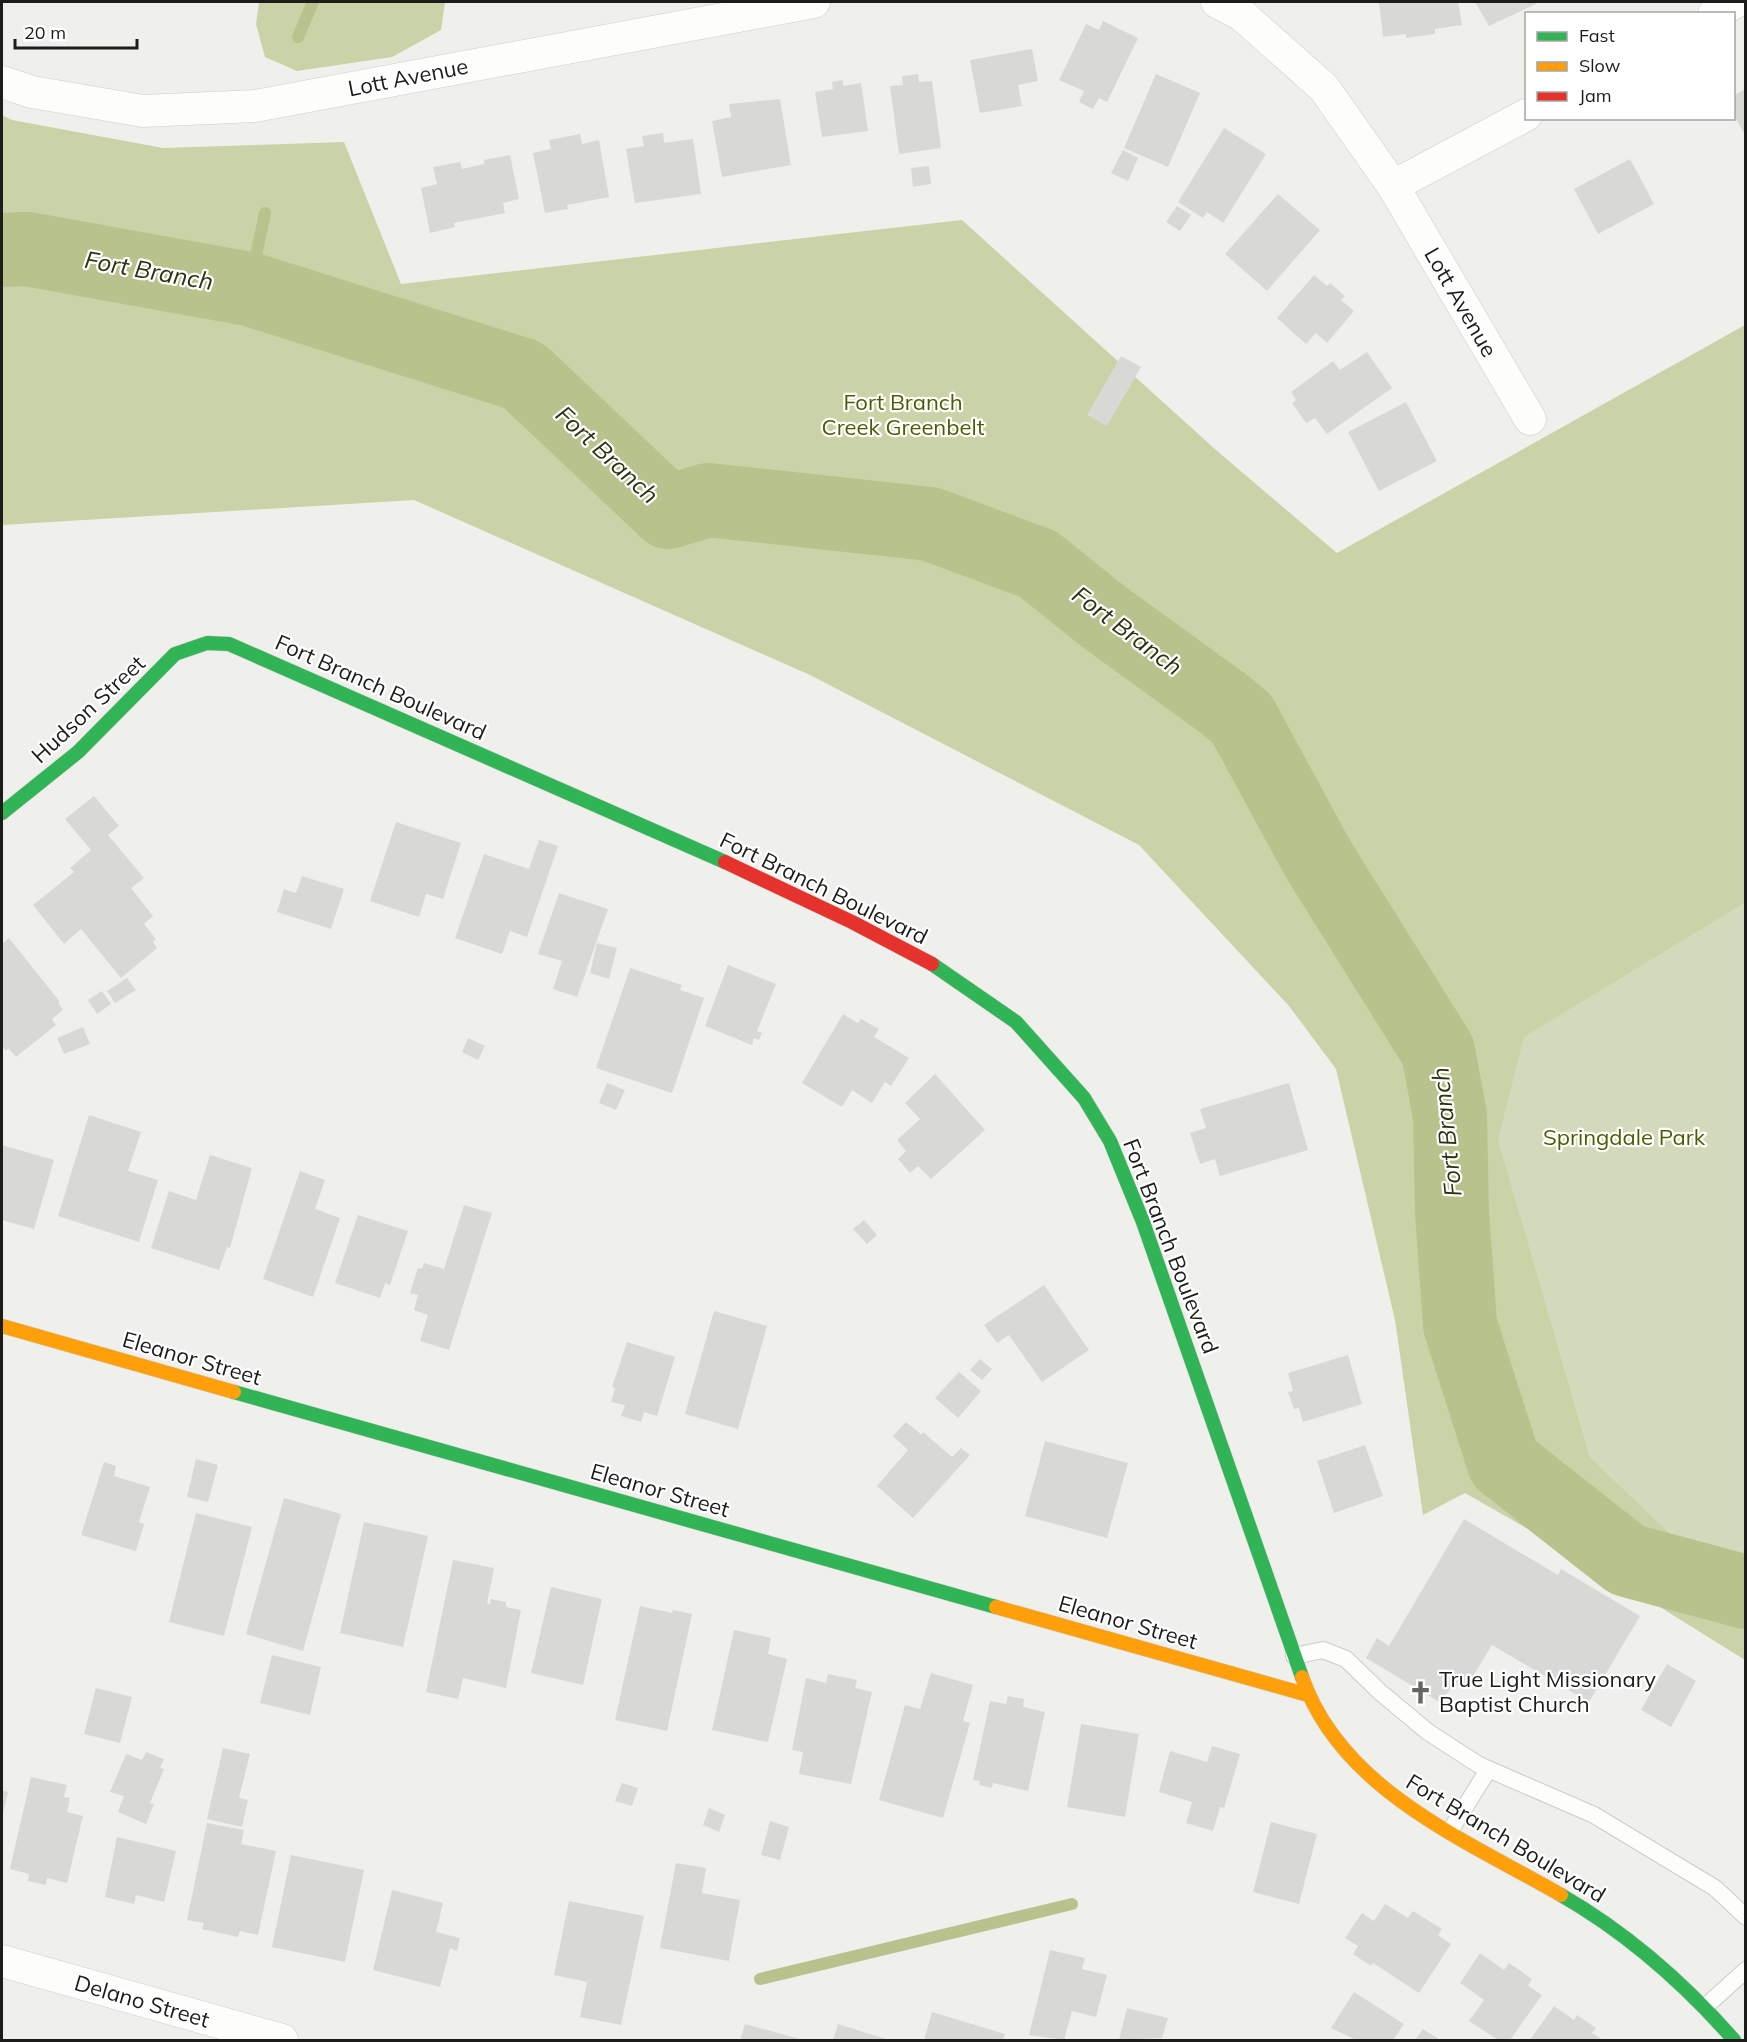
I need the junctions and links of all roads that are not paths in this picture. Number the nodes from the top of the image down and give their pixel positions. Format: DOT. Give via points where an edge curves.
graph roads {
  1 [pos="814,2"];
  2 [pos="1217,2"];
  3 [pos="1736,2"];
  4 [pos="1718,12"];
  5 [pos="2,82"];
  6 [pos="1525,116"];
  7 [pos="1393,186"];
  8 [pos="1530,419"];
  9 [pos="207,643"];
  10 [pos="2,813"];
  11 [pos="2,1326"];
  12 [pos="1294,1656"];
  13 [pos="1308,1695"];
  14 [pos="1488,1770"];
  15 [pos="1450,1831"];
  16 [pos="1746,1917"];
  17 [pos="2,1961"];
  18 [pos="1746,1970"];
  19 [pos="1706,2006"];
  20 [pos="282,2040"];
  21 [pos="1734,2040"];
  1 -- 5 [label="street, Lott Avenue" via="255,106 143,111 32,92"];
  2 -- 7 [label="street, Lott Avenue" via="1242,15 1324,88"];
  3 -- 4 [label="street"];
  6 -- 7 [label="street"];
  7 -- 8 [label="street, Lott Avenue"];
  9 -- 10 [label="street, Hudson Street" via="175,654 78,752"];
  9 -- 12 [label="street, Fort Branch Boulevard" via="230,644 248,651 738,868 922,958 1016,1022 1078,1090 1110,1141 1143,1222"];
  11 -- 13 [label="street, Eleanor Street"];
  12 -- 13 [label="street, Fort Branch Boulevard"];
  12 -- 14 [label="lane" via="1323,1650 1346,1659 1428,1732"];
  13 -- 15 [label="street, Fort Branch Boulevard" via="1352,1757 1378,1782 1407,1806"];
  14 -- 15 [label="lane"];
  14 -- 16 [label="lane" via="1594,1815 1715,1888"];
  15 -- 19 [label="street, Fort Branch Boulevard" via="1592,1914 1640,1948"];
  17 -- 20 [label="street, Delano Street"];
  18 -- 19 [label="lane"];
  19 -- 21 [label="street, Fort Branch Boulevard"];
}
